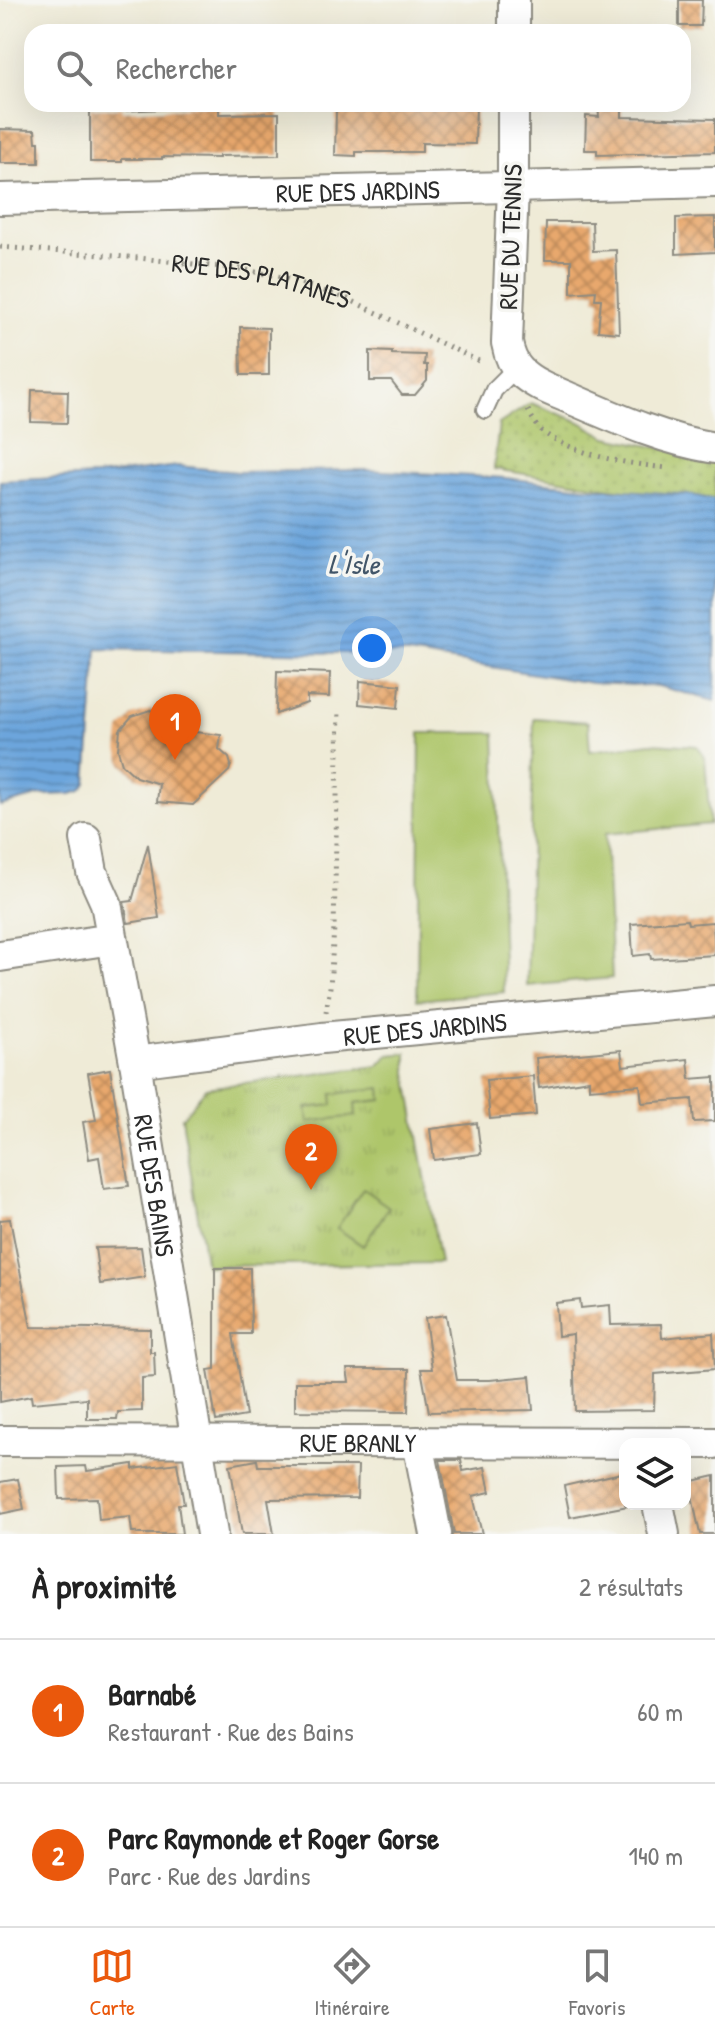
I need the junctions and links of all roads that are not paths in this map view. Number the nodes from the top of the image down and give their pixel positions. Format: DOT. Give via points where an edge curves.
graph roads {
  1 [pos="514,0"];
  2 [pos="514,24"];
  3 [pos="513,112"];
  4 [pos="715,182"];
  5 [pos="513,187"];
  6 [pos="0,199"];
  7 [pos="511,373"];
  8 [pos="485,410"];
  9 [pos="715,448"];
  10 [pos="86,839"];
  11 [pos="112,939"];
  12 [pos="0,956"];
  13 [pos="715,1001"];
  14 [pos="135,1062"];
  15 [pos="0,1441"];
  16 [pos="196,1441"];
  17 [pos="418,1442"];
  18 [pos="619,1443"];
  19 [pos="691,1443"];
  20 [pos="715,1443"];
  21 [pos="659,1510"];
  22 [pos="212,1534"];
  23 [pos="436,1534"];
  24 [pos="664,1534"];
  1 -- 2 [label="street"];
  3 -- 5 [label="street, RUE DU TENNIS"];
  4 -- 5 [label="street, RUE DES JARDINS"];
  5 -- 6 [label="street, RUE DES JARDINS"];
  5 -- 7 [label="street, RUE DU TENNIS" via="507,343"];
  7 -- 8 [label="lane" via="494,390"];
  7 -- 9 [label="street" via="625,422"];
  10 -- 11 [label="street, RUE DES BAINS"];
  11 -- 12 [label="street"];
  11 -- 14 [label="street, RUE DES BAINS"];
  13 -- 14 [label="street, RUE DES JARDINS" via="322,1038"];
  14 -- 16 [label="street, RUE DES BAINS"];
  15 -- 16 [label="street, RUE BRANLY"];
  16 -- 17 [label="street, RUE BRANLY"];
  16 -- 22 [label="street, RUE DES BAINS"];
  17 -- 18 [label="street, RUE BRANLY"];
  17 -- 23 [label="street"];
  19 -- 20 [label="street, RUE BRANLY"];
  21 -- 24 [label="street"];
}
